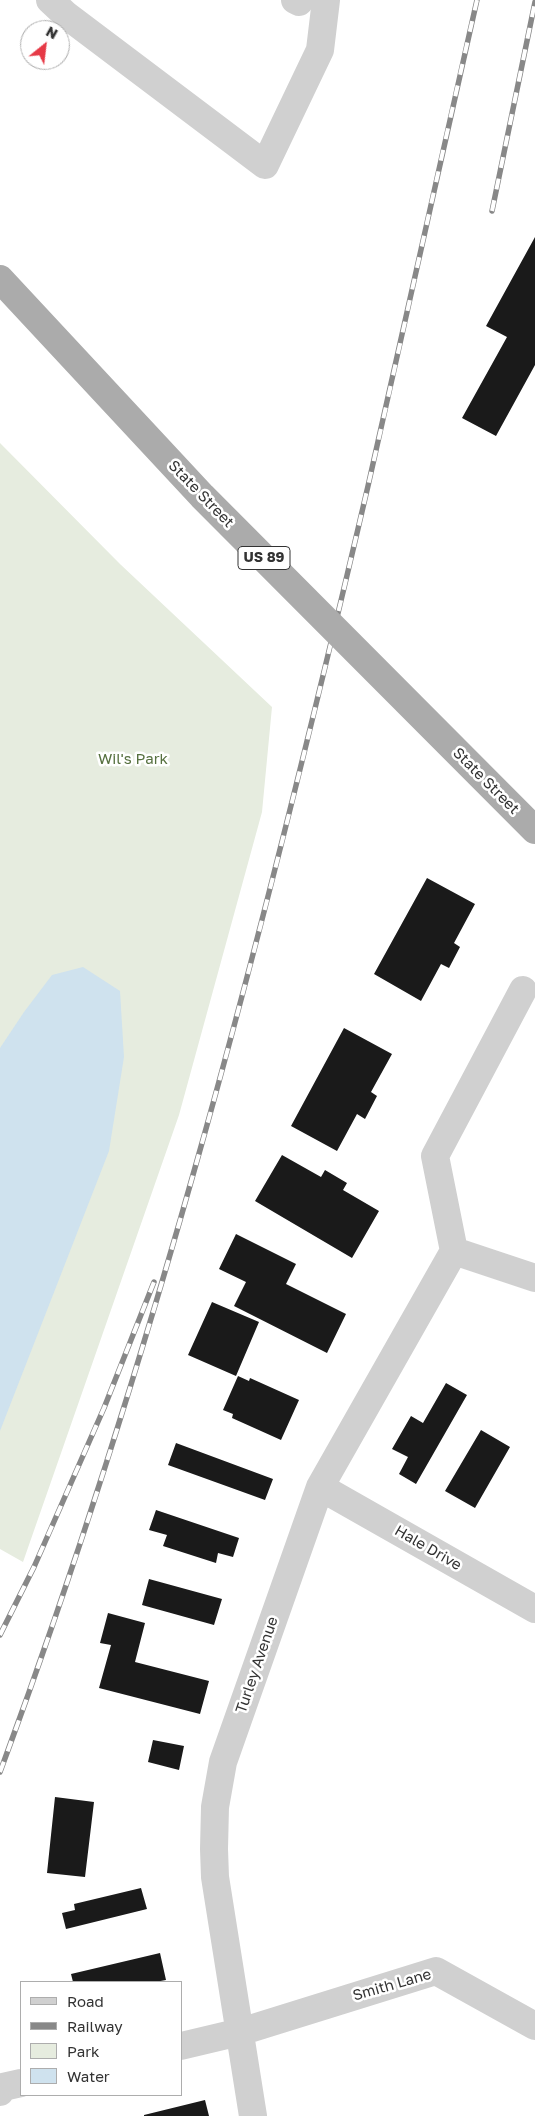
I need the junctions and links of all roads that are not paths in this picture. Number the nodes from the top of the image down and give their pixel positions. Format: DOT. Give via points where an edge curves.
graph roads {
  1 [pos="50,0"];
  2 [pos="295,0"];
  3 [pos="300,0"];
  4 [pos="326,0"];
  5 [pos="0,278"];
  6 [pos="535,830"];
  7 [pos="523,990"];
  8 [pos="454,1251"];
  9 [pos="535,1278"];
  10 [pos="320,1487"];
  11 [pos="535,1609"];
  12 [pos="535,2026"];
  13 [pos="240,2032"];
  14 [pos="182,2046"];
  15 [pos="20,2083"];
  16 [pos="0,2092"];
  17 [pos="253,2116"];
  1 -- 4 [label="street" via="265,165 320,50"];
  2 -- 3 [label="street"];
  5 -- 6 [label="main road, State Street / US 89, bridge" via="202,496"];
  7 -- 8 [label="street" via="435,1156"];
  8 -- 9 [label="street"];
  8 -- 10 [label="street, Turley Avenue"];
  10 -- 11 [label="street, Hale Drive"];
  10 -- 13 [label="street, Turley Avenue" via="224,1762 215,1807 215,1877"];
  12 -- 13 [label="street, Smith Lane" via="436,1971"];
  13 -- 14 [label="street, Smith Lane"];
  13 -- 17 [label="street, Turley Avenue"];
  15 -- 16 [label="street"];
}
